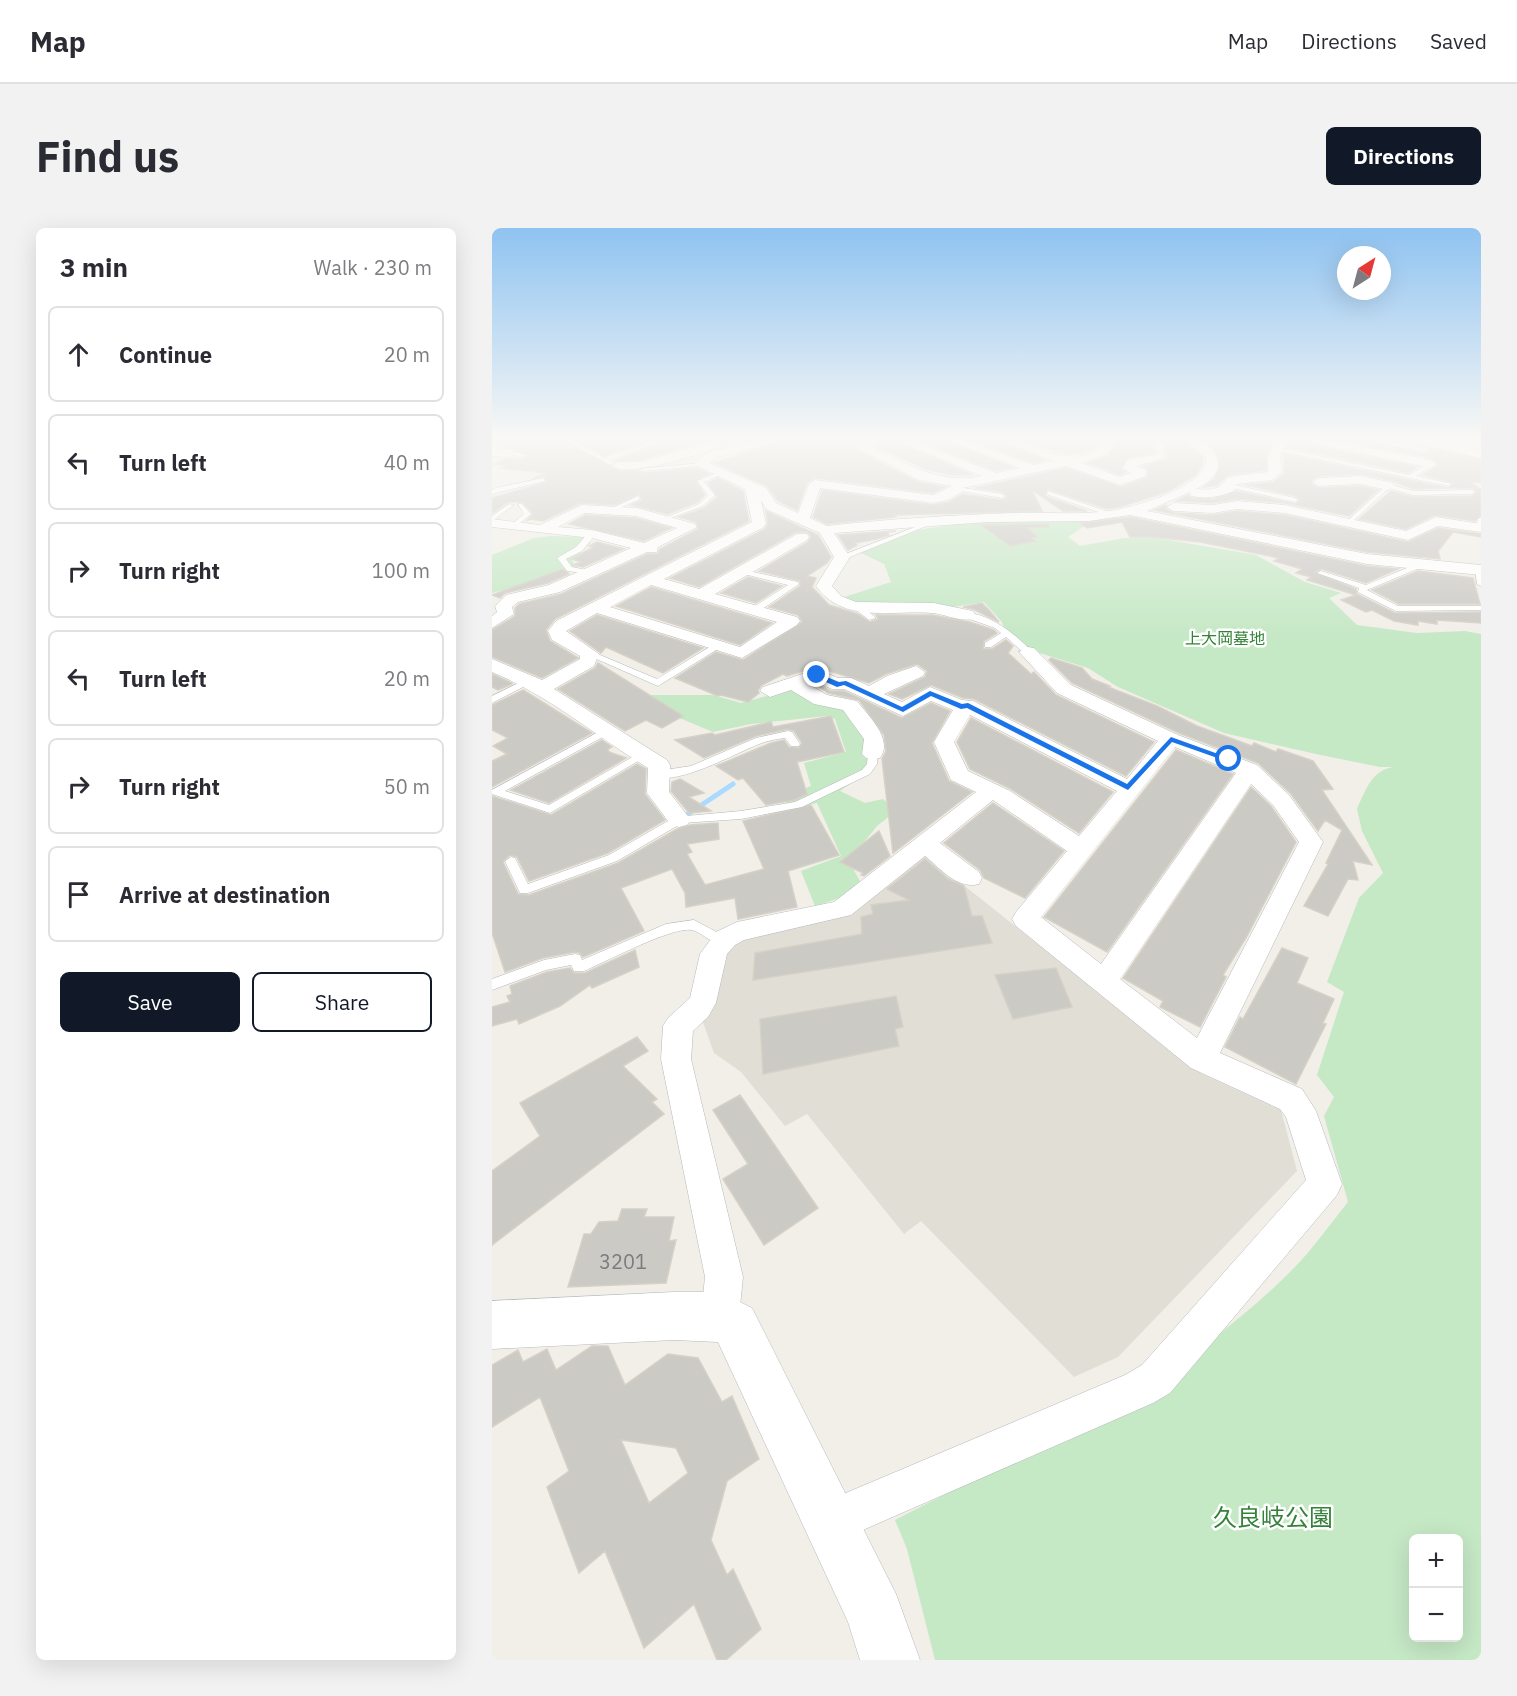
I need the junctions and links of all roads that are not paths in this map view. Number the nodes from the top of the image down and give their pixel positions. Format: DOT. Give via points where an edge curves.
graph roads {
  1 [pos="509,507"];
  2 [pos="522,507"];
  3 [pos="618,507"];
  4 [pos="697,507"];
  5 [pos="755,507"];
  6 [pos="773,507"];
  7 [pos="807,507"];
  8 [pos="1088,507"];
  9 [pos="1149,507"];
  10 [pos="1181,507"];
  11 [pos="1226,507"];
  12 [pos="1321,507"];
  13 [pos="1365,507"];
  14 [pos="611,510"];
  15 [pos="1133,512"];
  16 [pos="1112,515"];
  17 [pos="668,519"];
  18 [pos="802,520"];
  19 [pos="492,521"];
  20 [pos="930,523"];
  21 [pos="1348,523"];
  22 [pos="1480,524"];
  23 [pos="512,527"];
  24 [pos="545,528"];
  25 [pos="820,529"];
  26 [pos="592,534"];
  27 [pos="802,537"];
  28 [pos="645,547"];
  29 [pos="842,557"];
  30 [pos="690,560"];
  31 [pos="1419,565"];
  32 [pos="743,571"];
  33 [pos="591,572"];
  34 [pos="1322,573"];
  35 [pos="1480,574"];
  36 [pos="643,584"];
  37 [pos="1364,587"];
  38 [pos="701,595"];
  39 [pos="858,607"];
  40 [pos="597,608"];
  41 [pos="1481,608"];
  42 [pos="755,610"];
  43 [pos="967,615"];
  44 [pos="872,618"];
  45 [pos="492,623"];
  46 [pos="1007,633"];
  47 [pos="718,645"];
  48 [pos="988,645"];
  49 [pos="1028,652"];
  50 [pos="590,654"];
  51 [pos="492,665"];
  52 [pos="916,672"];
  53 [pos="793,683"];
  54 [pos="536,685"];
  55 [pos="770,691"];
  56 [pos="871,693"];
  57 [pos="492,700"];
  58 [pos="964,708"];
  59 [pos="604,732"];
  60 [pos="1171,739"];
  61 [pos="795,744"];
  62 [pos="645,754"];
  63 [pos="873,754"];
  64 [pos="658,774"];
  65 [pos="1268,775"];
  66 [pos="1128,788"];
  67 [pos="992,791"];
  68 [pos="679,820"];
  69 [pos="925,844"];
  70 [pos="1081,849"];
  71 [pos="511,861"];
  72 [pos="970,878"];
  73 [pos="721,940"];
  74 [pos="1104,981"];
  75 [pos="492,985"];
  76 [pos="1202,1059"];
  77 [pos="720,1316"];
  78 [pos="492,1324"];
  79 [pos="831,1522"];
  80 [pos="890,1660"];
  1 -- 19 [label="lane"];
  2 -- 23 [label="lane" via="528,514"];
  3 -- 14 [label="lane"];
  4 -- 17 [label="lane"];
  5 -- 30 [label="street" via="759,524"];
  6 -- 18 [label="street"];
  7 -- 18 [label="street"];
  8 -- 16 [label="lane"];
  9 -- 15 [label="street"];
  10 -- 11 [label="street"];
  12 -- 21 [label="street"];
  13 -- 21 [label="lane"];
  14 -- 17 [label="street"];
  14 -- 24 [label="street" via="582,509"];
  15 -- 16 [label="street"];
  15 -- 31 [label="street" via="1367,559"];
  16 -- 20 [label="street" via="1091,519 1012,517"];
  17 -- 28 [label="street" via="690,527"];
  18 -- 25 [label="street"];
  19 -- 23 [label="street"];
  20 -- 25 [label="street"];
  20 -- 29 [label="lane"];
  21 -- 22 [label="street" via="1408,536 1436,521"];
  23 -- 24 [label="street"];
  24 -- 26 [label="street"];
  25 -- 29 [label="street"];
  26 -- 28 [label="street"];
  26 -- 33 [label="lane" via="579,549 561,558 570,569"];
  27 -- 32 [label="street"];
  28 -- 30 [label="street"];
  28 -- 33 [label="street"];
  29 -- 39 [label="street" via="824,586 842,604"];
  30 -- 36 [label="street"];
  31 -- 35 [label="street"];
  31 -- 37 [label="lane"];
  32 -- 38 [label="street"];
  32 -- 42 [label="lane" via="795,585"];
  33 -- 36 [label="street"];
  33 -- 45 [label="street" via="541,594 512,598 503,606 506,614"];
  34 -- 37 [label="lane"];
  36 -- 38 [label="street"];
  36 -- 40 [label="street"];
  37 -- 41 [label="lane" via="1364,593 1396,609"];
  38 -- 42 [label="street"];
  39 -- 43 [label="street" via="934,608"];
  39 -- 44 [label="lane"];
  40 -- 47 [label="street"];
  40 -- 50 [label="street" via="557,631 558,636"];
  42 -- 47 [label="street" via="791,621 742,653"];
  43 -- 46 [label="lane"];
  46 -- 48 [label="lane"];
  46 -- 49 [label="lane"];
  47 -- 50 [label="lane" via="658,683"];
  49 -- 60 [label="street" via="1047,683"];
  50 -- 54 [label="street" via="588,662 579,669"];
  51 -- 54 [label="street"];
  52 -- 56 [label="street"];
  53 -- 55 [label="street"];
  53 -- 56 [label="street" via="817,675"];
  53 -- 63 [label="street" via="821,700 849,705 874,739"];
  54 -- 57 [label="lane"];
  54 -- 59 [label="street"];
  56 -- 58 [label="street" via="903,710 930,693"];
  58 -- 66 [label="street" via="966,705 1011,720"];
  58 -- 67 [label="street" via="944,742 959,775"];
  59 -- 62 [label="street"];
  59 -- 62 [label="lane" via="496,792 550,809"];
  60 -- 65 [label="street"];
  60 -- 66 [label="street"];
  61 -- 64 [label="lane" via="788,734 751,744 687,772"];
  62 -- 64 [label="street" via="658,765"];
  63 -- 68 [label="lane" via="866,772 798,805"];
  64 -- 68 [label="street" via="658,793"];
  65 -- 74 [label="street"];
  65 -- 76 [label="street" via="1311,842"];
  66 -- 70 [label="street"];
  67 -- 69 [label="street"];
  67 -- 70 [label="street"];
  68 -- 71 [label="lane" via="613,858 524,890"];
  69 -- 72 [label="street"];
  69 -- 73 [label="street" via="842,909 737,932"];
  70 -- 74 [label="street" via="1025,919"];
  73 -- 75 [label="lane" via="694,925 671,927 579,967 575,959 544,965"];
  73 -- 77 [label="street" via="713,956 702,1004 678,1026 676,1059 724,1277"];
  74 -- 76 [label="street"];
  76 -- 79 [label="street" via="1291,1099 1300,1110 1325,1184 1156,1379"];
  77 -- 78 [label="street"];
  77 -- 79 [label="street" via="735,1325"];
  79 -- 80 [label="street" via="875,1615"];
}
